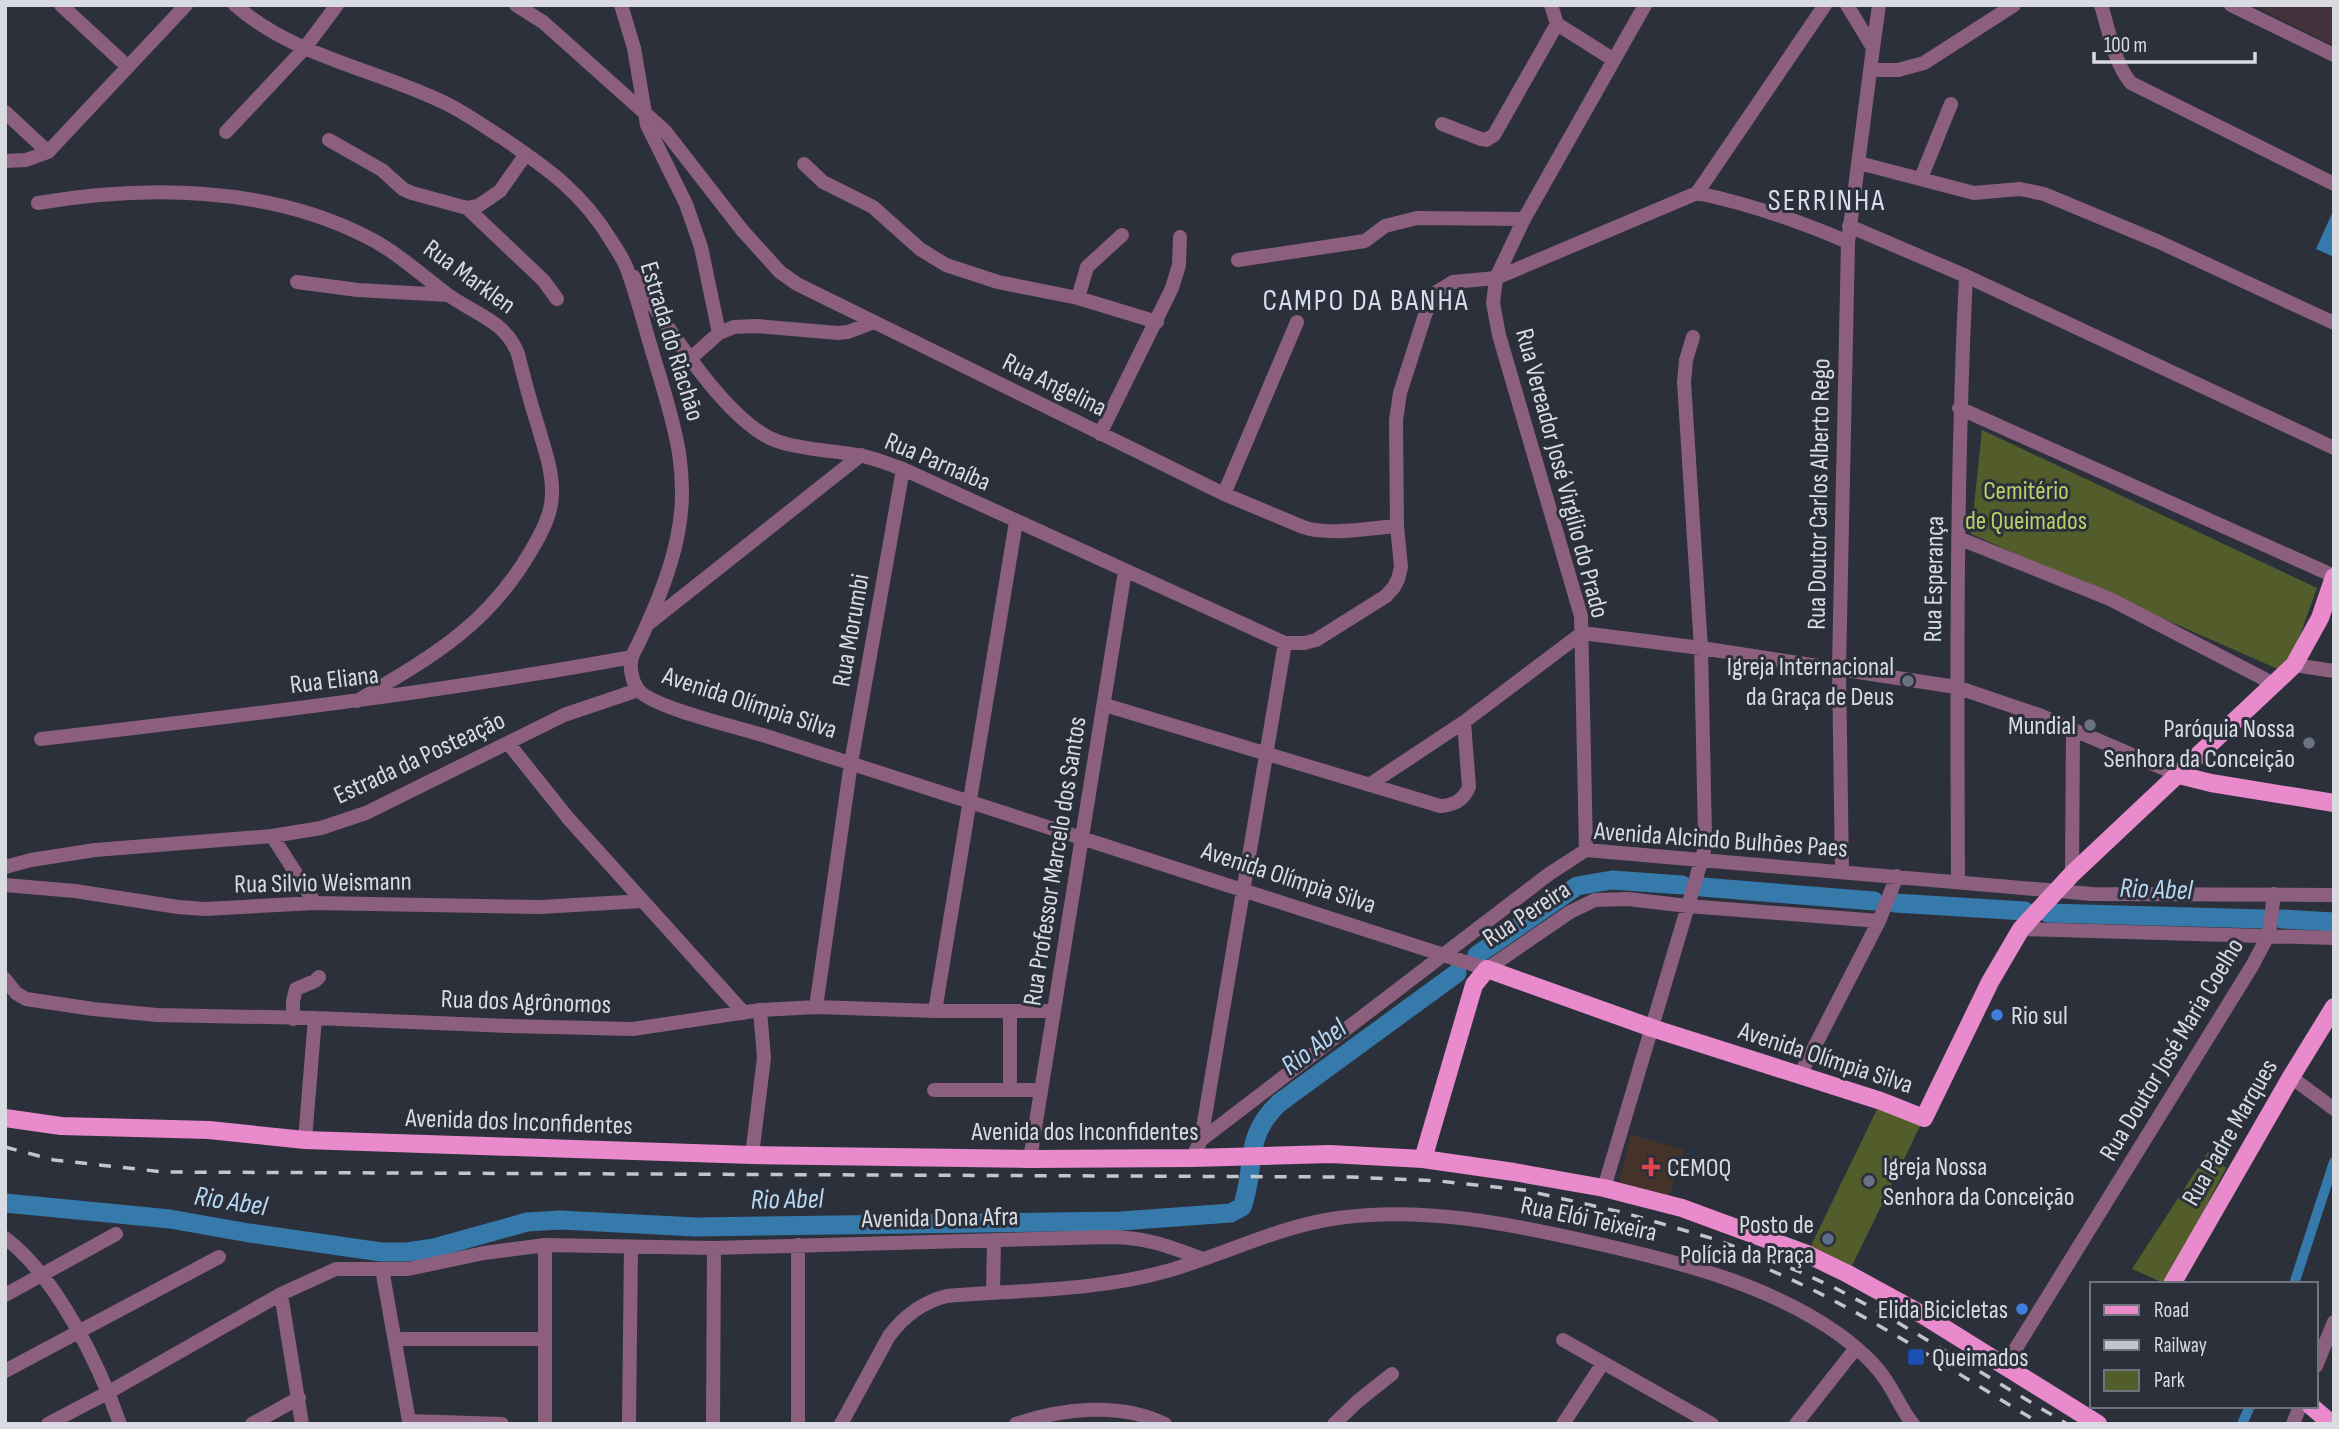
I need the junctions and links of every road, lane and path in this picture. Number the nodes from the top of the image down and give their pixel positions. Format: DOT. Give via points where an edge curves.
graph roads {
  1 [pos="61,5"];
  2 [pos="186,5"];
  3 [pos="235,5"];
  4 [pos="337,5"];
  5 [pos="516,5"];
  6 [pos="621,5"];
  7 [pos="1551,5"];
  8 [pos="1645,5"];
  9 [pos="1825,5"];
  10 [pos="1847,5"];
  11 [pos="1879,5"];
  12 [pos="2014,5"];
  13 [pos="2101,5"];
  14 [pos="2231,5"];
  15 [pos="1557,24"];
  16 [pos="1873,48"];
  17 [pos="304,49"];
  18 [pos="2334,55"];
  19 [pos="1614,60"];
  20 [pos="128,67"];
  21 [pos="1870,70"];
  22 [pos="1951,104"];
  23 [pos="643,110"];
  24 [pos="5,112"];
  25 [pos="1442,124"];
  26 [pos="226,132"];
  27 [pos="330,139"];
  28 [pos="48,152"];
  29 [pos="526,154"];
  30 [pos="5,161"];
  31 [pos="1858,163"];
  32 [pos="804,164"];
  33 [pos="1921,178"];
  34 [pos="2334,184"];
  35 [pos="1697,193"];
  36 [pos="38,203"];
  37 [pos="467,208"];
  38 [pos="1524,219"];
  39 [pos="1849,226"];
  40 [pos="1122,235"];
  41 [pos="1180,237"];
  42 [pos="1848,243"];
  43 [pos="1238,260"];
  44 [pos="627,267"];
  45 [pos="1966,276"];
  46 [pos="1496,278"];
  47 [pos="297,282"];
  48 [pos="448,295"];
  49 [pos="1078,298"];
  50 [pos="557,299"];
  51 [pos="874,322"];
  52 [pos="1157,322"];
  53 [pos="1297,322"];
  54 [pos="2334,323"];
  55 [pos="719,333"];
  56 [pos="1693,337"];
  57 [pos="691,358"];
  58 [pos="1959,408"];
  59 [pos="1100,434"];
  60 [pos="2334,448"];
  61 [pos="861,455"];
  62 [pos="903,469"];
  63 [pos="1224,494"];
  64 [pos="1016,522"];
  65 [pos="1397,526"];
  66 [pos="1958,538"];
  67 [pos="1125,571"];
  68 [pos="2334,577"];
  69 [pos="646,625"];
  70 [pos="1582,633"];
  71 [pos="1285,643"];
  72 [pos="1701,648"];
  73 [pos="632,657"];
  74 [pos="2294,665"];
  75 [pos="1839,668"];
  76 [pos="2334,671"];
  77 [pos="2276,685"];
  78 [pos="1956,687"];
  79 [pos="638,690"];
  80 [pos="357,701"];
  81 [pos="1105,705"];
  82 [pos="1464,722"];
  83 [pos="2073,729"];
  84 [pos="41,739"];
  85 [pos="508,743"];
  86 [pos="1267,753"];
  87 [pos="851,763"];
  88 [pos="2179,775"];
  89 [pos="1369,785"];
  90 [pos="970,801"];
  91 [pos="2334,803"];
  92 [pos="272,836"];
  93 [pos="1082,837"];
  94 [pos="1586,850"];
  95 [pos="5,867"];
  96 [pos="1698,867"];
  97 [pos="1842,872"];
  98 [pos="2072,874"];
  99 [pos="1895,881"];
  100 [pos="1958,882"];
  101 [pos="5,885"];
  102 [pos="1245,890"];
  103 [pos="2334,895"];
  104 [pos="2050,896"];
  105 [pos="2274,899"];
  106 [pos="643,901"];
  107 [pos="1689,902"];
  108 [pos="315,903"];
  109 [pos="1880,917"];
  110 [pos="2024,926"];
  111 [pos="2270,932"];
  112 [pos="2334,938"];
  113 [pos="1450,957"];
  114 [pos="1482,968"];
  115 [pos="319,977"];
  116 [pos="5,979"];
  117 [pos="816,1007"];
  118 [pos="2334,1007"];
  119 [pos="761,1010"];
  120 [pos="935,1011"];
  121 [pos="1010,1011"];
  122 [pos="1054,1011"];
  123 [pos="744,1013"];
  124 [pos="293,1018"];
  125 [pos="315,1018"];
  126 [pos="1652,1028"];
  127 [pos="1800,1075"];
  128 [pos="2291,1077"];
  129 [pos="934,1090"];
  130 [pos="1010,1090"];
  131 [pos="1041,1090"];
  132 [pos="2334,1109"];
  133 [pos="5,1118"];
  134 [pos="305,1140"];
  135 [pos="1201,1140"];
  136 [pos="752,1154"];
  137 [pos="1192,1158"];
  138 [pos="1030,1159"];
  139 [pos="1423,1159"];
  140 [pos="1604,1188"];
  141 [pos="116,1234"];
  142 [pos="5,1238"];
  143 [pos="994,1240"];
  144 [pos="545,1245"];
  145 [pos="798,1245"];
  146 [pos="631,1247"];
  147 [pos="714,1248"];
  148 [pos="219,1257"];
  149 [pos="1203,1259"];
  150 [pos="382,1269"];
  151 [pos="43,1275"];
  152 [pos="2173,1282"];
  153 [pos="993,1293"];
  154 [pos="281,1294"];
  155 [pos="5,1295"];
  156 [pos="2334,1322"];
  157 [pos="78,1332"];
  158 [pos="396,1339"];
  159 [pos="545,1339"];
  160 [pos="1563,1340"];
  161 [pos="1856,1348"];
  162 [pos="2318,1361"];
  163 [pos="1603,1363"];
  164 [pos="2005,1366"];
  165 [pos="5,1371"];
  166 [pos="1392,1374"];
  167 [pos="109,1392"];
  168 [pos="299,1398"];
  169 [pos="2313,1408"];
  170 [pos="2095,1416"];
  171 [pos="1702,1422"];
  172 [pos="1910,1423"];
  173 [pos="48,1424"];
  174 [pos="120,1424"];
  175 [pos="252,1424"];
  176 [pos="302,1424"];
  177 [pos="502,1424"];
  178 [pos="545,1424"];
  179 [pos="629,1424"];
  180 [pos="713,1424"];
  181 [pos="798,1424"];
  182 [pos="841,1424"];
  183 [pos="1016,1424"];
  184 [pos="1165,1424"];
  185 [pos="1334,1424"];
  186 [pos="1563,1424"];
  187 [pos="1796,1424"];
  188 [pos="2332,1424"];
  1 -- 20 [label="street"];
  2 -- 20 [label="street"];
  3 -- 17 [label="street, Estrada do Riachão"];
  4 -- 17 [label="street"];
  5 -- 23 [label="street, Rua Angelina" via="543,22"];
  6 -- 23 [label="street" via="641,78"];
  7 -- 15 [label="street"];
  8 -- 19 [label="street"];
  9 -- 35 [label="street"];
  10 -- 16 [label="street"];
  11 -- 16 [label="street, Rua Doutor Carlos Alberto Rego"];
  12 -- 21 [label="street" via="1924,62 1898,70"];
  13 -- 34 [label="street" via="2121,68 2131,83"];
  14 -- 18 [label="street"];
  15 -- 19 [label="street"];
  15 -- 25 [label="street" via="1494,135 1480,139"];
  16 -- 21 [label="street, Rua Doutor Carlos Alberto Rego"];
  17 -- 26 [label="street"];
  17 -- 29 [label="street, Estrada do Riachão" via="432,97"];
  19 -- 38 [label="street"];
  20 -- 28 [label="street"];
  21 -- 31 [label="street, Rua Doutor Carlos Alberto Rego"];
  22 -- 33 [label="street"];
  23 -- 51 [label="street, Rua Angelina" via="666,131 742,230 789,279"];
  23 -- 55 [label="street" via="701,247"];
  24 -- 28 [label="street"];
  27 -- 37 [label="street" via="412,194"];
  28 -- 30 [label="street"];
  29 -- 37 [label="street" via="500,191"];
  29 -- 44 [label="street, Estrada do Riachão" via="579,196"];
  31 -- 33 [label="street"];
  31 -- 39 [label="street, Rua Doutor Carlos Alberto Rego"];
  32 -- 49 [label="street" via="823,182 873,207 920,249 946,265 998,282"];
  33 -- 54 [label="street" via="1975,193 2020,189 2060,199"];
  35 -- 42 [label="street" via="1770,212"];
  35 -- 46 [label="street"];
  36 -- 48 [label="street, Rua Marklen" via="119,193 219,195 268,202 312,213 367,236"];
  37 -- 50 [label="street"];
  38 -- 43 [label="street" via="1417,218 1385,226 1365,240"];
  38 -- 46 [label="street"];
  39 -- 42 [label="street, Rua Doutor Carlos Alberto Rego"];
  39 -- 45 [label="street"];
  40 -- 49 [label="street" via="1087,267"];
  41 -- 52 [label="street" via="1176,275"];
  42 -- 75 [label="street, Rua Doutor Carlos Alberto Rego"];
  44 -- 57 [label="street, Rua Parnaíba"];
  44 -- 69 [label="street, Estrada do Riachão" via="683,471 677,542"];
  45 -- 58 [label="street, Rua Esperança"];
  45 -- 60 [label="street"];
  46 -- 65 [label="street" via="1448,285 1435,293 1429,306 1396,419"];
  46 -- 70 [label="street, Rua Vereador José Virgílio do Prado" via="1493,303 1497,324 1577,600"];
  47 -- 48 [label="street"];
  48 -- 80 [label="street, Rua Marklen" via="503,328 515,345 548,461 550,508 522,566 484,614 444,648"];
  49 -- 52 [label="street"];
  51 -- 55 [label="street" via="848,332 743,326"];
  51 -- 59 [label="street, Rua Angelina"];
  52 -- 59 [label="street"];
  53 -- 63 [label="street"];
  55 -- 57 [label="street"];
  56 -- 72 [label="street" via="1684,382"];
  57 -- 61 [label="street, Rua Parnaíba" via="735,414 762,434 792,445"];
  58 -- 66 [label="street, Rua Esperança"];
  58 -- 68 [label="street"];
  59 -- 63 [label="street, Rua Angelina"];
  61 -- 62 [label="street, Rua Parnaíba"];
  61 -- 69 [label="street"];
  62 -- 64 [label="street, Rua Parnaíba"];
  62 -- 87 [label="street, Rua Morumbi"];
  63 -- 65 [label="street, Rua Angelina" via="1310,530"];
  64 -- 67 [label="street, Rua Parnaíba"];
  64 -- 90 [label="street"];
  65 -- 71 [label="street" via="1401,567 1386,596 1316,640"];
  66 -- 77 [label="street" via="2110,599"];
  66 -- 78 [label="street, Rua Esperança"];
  67 -- 71 [label="street, Rua Parnaíba"];
  67 -- 81 [label="street, Rua Professor Marcelo dos Santos"];
  68 -- 74 [label="main road" via="2320,618"];
  69 -- 73 [label="street, Estrada do Riachão"];
  70 -- 72 [label="street"];
  70 -- 82 [label="street"];
  70 -- 94 [label="street, Rua Vereador José Virgílio do Prado"];
  71 -- 86 [label="street"];
  72 -- 75 [label="street"];
  72 -- 96 [label="street" via="1705,837"];
  73 -- 79 [label="street"];
  73 -- 80 [label="street, Rua Eliana"];
  74 -- 76 [label="street"];
  74 -- 77 [label="main road"];
  75 -- 78 [label="street"];
  75 -- 97 [label="street, Rua Doutor Carlos Alberto Rego"];
  77 -- 88 [label="main road"];
  78 -- 83 [label="street"];
  78 -- 100 [label="street, Rua Esperança"];
  79 -- 85 [label="street, Estrada da Posteação" via="564,715"];
  79 -- 87 [label="street, Avenida Olímpia Silva" via="654,702"];
  80 -- 84 [label="street, Rua Eliana"];
  81 -- 86 [label="street"];
  81 -- 93 [label="street, Rua Professor Marcelo dos Santos"];
  82 -- 89 [label="street"];
  82 -- 89 [label="street" via="1469,787 1460,801 1440,806"];
  83 -- 88 [label="street"];
  83 -- 98 [label="street"];
  85 -- 92 [label="street, Estrada da Posteação" via="366,813 321,828"];
  85 -- 106 [label="street"];
  86 -- 89 [label="street"];
  86 -- 102 [label="street"];
  87 -- 90 [label="street, Avenida Olímpia Silva"];
  87 -- 117 [label="street, Rua Morumbi"];
  88 -- 91 [label="main road"];
  88 -- 98 [label="main road"];
  90 -- 93 [label="street, Avenida Olímpia Silva"];
  90 -- 120 [label="street"];
  92 -- 95 [label="street, Estrada da Posteação" via="122,847"];
  92 -- 108 [label="street"];
  93 -- 102 [label="street, Avenida Olímpia Silva"];
  93 -- 122 [label="street, Rua Professor Marcelo dos Santos"];
  94 -- 96 [label="street, Avenida Alcindo Bulhões Paes"];
  94 -- 113 [label="street, Avenida Alcindo Bulhões Paes" via="1549,874"];
  96 -- 97 [label="street, Avenida Alcindo Bulhões Paes"];
  96 -- 107 [label="street"];
  97 -- 99 [label="street, Avenida Alcindo Bulhões Paes"];
  98 -- 104 [label="main road"];
  99 -- 100 [label="street, Avenida Alcindo Bulhões Paes"];
  99 -- 109 [label="street"];
  100 -- 104 [label="street, Avenida Alcindo Bulhões Paes"];
  101 -- 108 [label="street, Rua Silvio Weismann" via="178,907"];
  102 -- 113 [label="street, Avenida Olímpia Silva"];
  102 -- 135 [label="street"];
  103 -- 105 [label="street, Avenida Alcindo Bulhões Paes"];
  104 -- 105 [label="street, Avenida Alcindo Bulhões Paes"];
  104 -- 110 [label="main road"];
  105 -- 111 [label="street, Rua Doutor José Maria Coelho"];
  106 -- 108 [label="street, Rua Silvio Weismann" via="540,907"];
  106 -- 123 [label="street"];
  107 -- 109 [label="street, Rua Pereira"];
  107 -- 114 [label="street, Rua Pereira" via="1594,900"];
  107 -- 126 [label="street"];
  109 -- 127 [label="street"];
  110 -- 111 [label="street"];
  110 -- 127 [label="main road, Avenida Olímpia Silva" via="1990,982 1924,1118"];
  111 -- 112 [label="street"];
  111 -- 164 [label="street, Rua Doutor José Maria Coelho"];
  113 -- 114 [label="street, Avenida Olímpia Silva"];
  113 -- 135 [label="street, Avenida Alcindo Bulhões Paes"];
  114 -- 126 [label="main road, Avenida Olímpia Silva"];
  114 -- 139 [label="main road, Rua Pereira"];
  115 -- 124 [label="street" via="296,989"];
  116 -- 124 [label="street, Rua dos Agrônomos" via="26,999 93,1009"];
  117 -- 119 [label="street, Rua dos Agrônomos"];
  117 -- 120 [label="street, Rua dos Agrônomos"];
  118 -- 128 [label="main road, Rua Padre Marques"];
  119 -- 123 [label="street, Rua dos Agrônomos"];
  119 -- 136 [label="street" via="763,1077"];
  120 -- 121 [label="street, Rua dos Agrônomos"];
  121 -- 122 [label="street, Rua dos Agrônomos"];
  121 -- 130 [label="street"];
  122 -- 131 [label="street, Rua Professor Marcelo dos Santos"];
  123 -- 125 [label="street, Rua dos Agrônomos" via="633,1029"];
  124 -- 125 [label="street, Rua dos Agrônomos"];
  125 -- 134 [label="street"];
  126 -- 127 [label="main road, Avenida Olímpia Silva"];
  126 -- 140 [label="street"];
  128 -- 132 [label="street"];
  128 -- 152 [label="main road, Rua Padre Marques"];
  129 -- 130 [label="street"];
  130 -- 131 [label="street"];
  131 -- 138 [label="street, Rua Professor Marcelo dos Santos"];
  133 -- 134 [label="main road, Avenida dos Inconfidentes" via="61,1126 209,1130"];
  134 -- 136 [label="main road, Avenida dos Inconfidentes"];
  135 -- 137 [label="street"];
  136 -- 138 [label="main road, Avenida dos Inconfidentes"];
  137 -- 138 [label="main road, Avenida dos Inconfidentes"];
  137 -- 139 [label="main road, Avenida dos Inconfidentes" via="1330,1154"];
  139 -- 140 [label="main road, Avenida dos Inconfidentes"];
  140 -- 164 [label="main road, Avenida dos Inconfidentes" via="1724,1222 1807,1254 1923,1315"];
  141 -- 151 [label="street"];
  142 -- 151 [label="street"];
  143 -- 145 [label="street, Avenida Dona Afra"];
  143 -- 149 [label="street, Avenida Dona Afra" via="1135,1237"];
  143 -- 153 [label="street"];
  144 -- 146 [label="street, Avenida Dona Afra"];
  144 -- 150 [label="street, Avenida Dona Afra" via="430,1266"];
  144 -- 159 [label="street"];
  145 -- 147 [label="street, Avenida Dona Afra"];
  145 -- 181 [label="street"];
  146 -- 147 [label="street, Avenida Dona Afra"];
  146 -- 179 [label="street"];
  147 -- 180 [label="street"];
  148 -- 157 [label="street"];
  149 -- 153 [label="street, Rua Elói Teixeira" via="1124,1281"];
  149 -- 161 [label="street, Rua Elói Teixeira" via="1335,1218 1424,1215 1488,1222 1631,1251 1735,1282 1805,1312"];
  150 -- 154 [label="street, Avenida Dona Afra" via="336,1269"];
  150 -- 158 [label="street"];
  151 -- 155 [label="street"];
  151 -- 157 [label="street"];
  153 -- 182 [label="street, Rua Elói Teixeira" via="937,1298 899,1323"];
  154 -- 167 [label="street, Avenida Dona Afra"];
  154 -- 168 [label="street"];
  156 -- 162 [label="street"];
  157 -- 165 [label="street"];
  157 -- 167 [label="street"];
  158 -- 159 [label="street"];
  158 -- 177 [label="street" via="409,1421"];
  159 -- 178 [label="street"];
  160 -- 163 [label="street"];
  161 -- 172 [label="street, Rua Elói Teixeira" via="1885,1379"];
  161 -- 187 [label="street"];
  163 -- 171 [label="street"];
  163 -- 186 [label="street"];
  164 -- 170 [label="main road, Avenida dos Inconfidentes"];
  166 -- 185 [label="street"];
  167 -- 173 [label="street, Avenida Dona Afra"];
  167 -- 174 [label="street"];
  168 -- 175 [label="street"];
  168 -- 176 [label="street"];
  169 -- 188 [label="main road"];
  183 -- 184 [label="street" via="1064,1411 1094,1411 1136,1414"];
}
